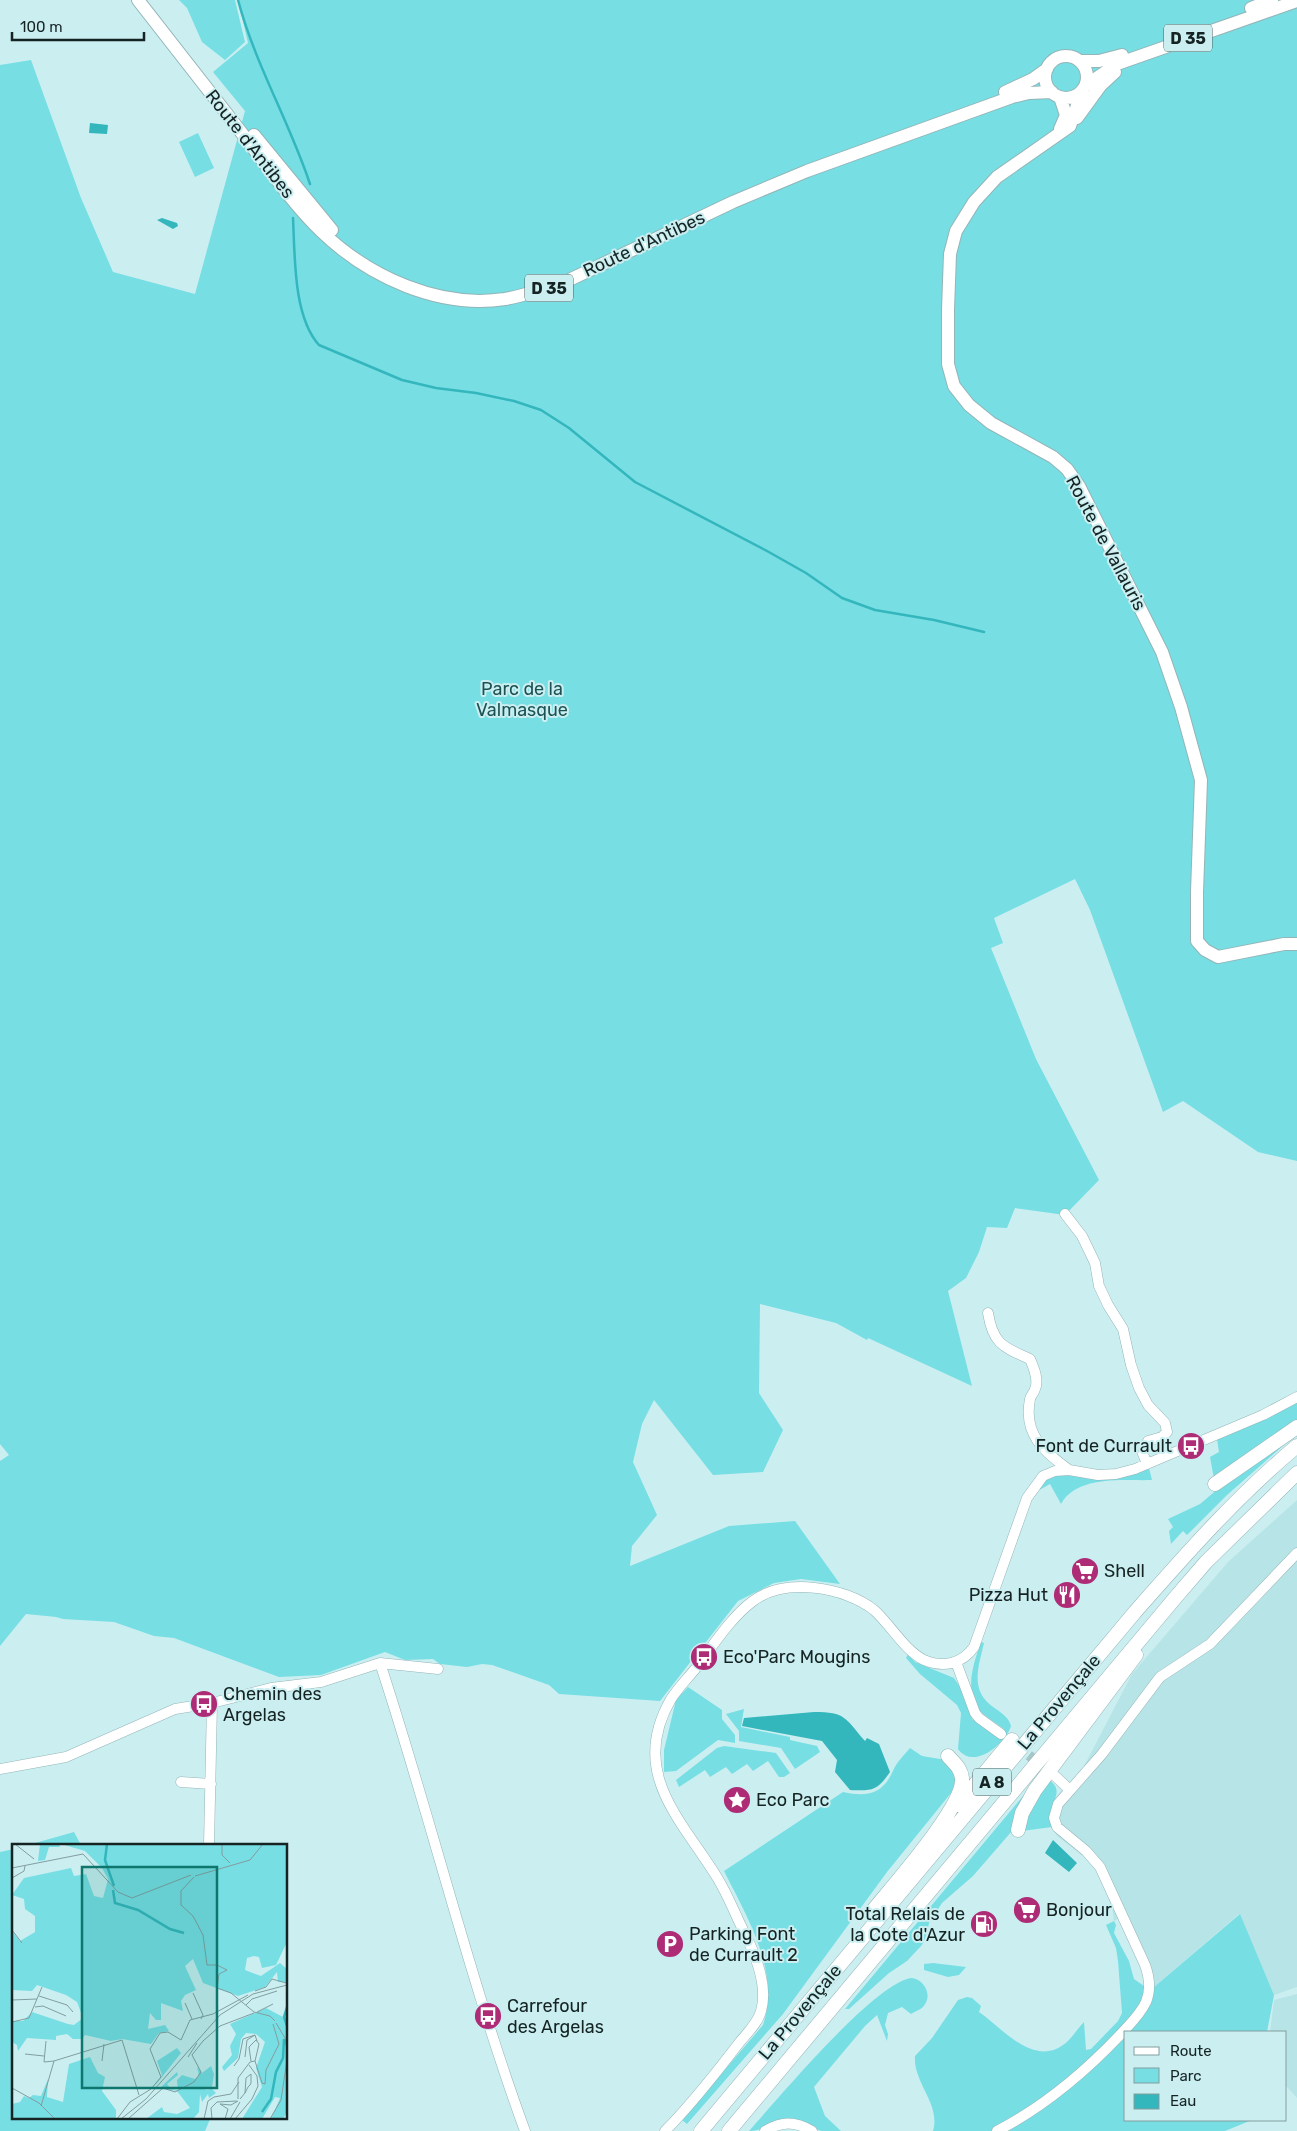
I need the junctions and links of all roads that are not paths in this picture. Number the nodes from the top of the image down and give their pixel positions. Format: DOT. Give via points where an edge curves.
graph roads {
  1 [pos="138,0"];
  2 [pos="146,0"];
  3 [pos="1272,0"];
  4 [pos="1297,1"];
  5 [pos="1175,43"];
  6 [pos="1080,61"];
  7 [pos="1047,69"];
  8 [pos="1084,88"];
  9 [pos="1056,94"];
  10 [pos="1070,126"];
  11 [pos="1058,135"];
  12 [pos="1297,944"];
  13 [pos="1065,1214"];
  14 [pos="988,1313"];
  15 [pos="1297,1397"];
  16 [pos="1297,1427"];
  17 [pos="1297,1446"];
  18 [pos="1147,1464"];
  19 [pos="1069,1470"];
  20 [pos="1297,1473"];
  21 [pos="1215,1484"];
  22 [pos="1297,1553"];
  23 [pos="1175,1598"];
  24 [pos="956,1662"];
  25 [pos="380,1663"];
  26 [pos="438,1669"];
  27 [pos="212,1703"];
  28 [pos="1006,1737"];
  29 [pos="948,1756"];
  30 [pos="0,1769"];
  31 [pos="1055,1776"];
  32 [pos="181,1782"];
  33 [pos="210,1784"];
  34 [pos="1069,1789"];
  35 [pos="948,1816"];
  36 [pos="1018,1830"];
  37 [pos="210,1844"];
  38 [pos="788,2026"];
  39 [pos="765,2103"];
  40 [pos="525,2131"];
  41 [pos="665,2131"];
  42 [pos="701,2131"];
  43 [pos="729,2131"];
  44 [pos="734,2131"];
  45 [pos="765,2131"];
  46 [pos="812,2131"];
  47 [pos="997,2131"];
  1 -- 9 [label="main road, Route d'Antibes / D 35" via="295,202 336,245 385,277 410,288 477,301 504,299 567,281 733,202 807,171 1012,97 1029,93"];
  2 -- 7 [label="main road, Route d'Antibes / D 35" via="295,187 341,239 387,270 433,288 457,292 500,292 566,274 792,171 1008,91"];
  3 -- 6 [label="main road, D 35" via="1116,57"];
  4 -- 5 [label="main road, D 35"];
  5 -- 8 [label="main road, D 35" via="1117,64"];
  5 -- 10 [label="main road, Route de Vallauris" via="1111,74"];
  6 -- 7 [label="main road" via="1069,56 1058,58"];
  6 -- 8 [label="main road" via="1087,75"];
  7 -- 9 [label="main road" via="1046,82"];
  8 -- 9 [label="main road" via="1072,97"];
  8 -- 10 [label="main road"];
  9 -- 11 [label="main road" via="1066,115"];
  10 -- 11 [label="main road, Route de Vallauris"];
  11 -- 12 [label="main road, Route de Vallauris" via="997,177 974,202 956,231 950,254 948,364 954,386 969,406 991,423 1053,457 1067,469 1079,486 1162,652 1201,780 1197,940 1205,950 1218,957"];
  13 -- 18 [label="street" via="1082,1236 1095,1263 1099,1286 1124,1329 1131,1365 1148,1405 1165,1423 1167,1432 1148,1441 1143,1454"];
  14 -- 19 [label="street" via="991,1331 999,1344 1030,1359 1036,1375 1036,1389 1030,1396 1029,1409 1038,1444"];
  15 -- 18 [label="street"];
  16 -- 21 [label="highway"];
  17 -- 38 [label="highway, La Provençale / A 8" via="1190,1549"];
  18 -- 19 [label="street" via="1116,1474 1098,1475"];
  19 -- 24 [label="street" via="1043,1476 1027,1498 974,1647"];
  20 -- 23 [label="highway, La Provençale / A 8" via="1213,1555"];
  22 -- 34 [label="street" via="1210,1644 1160,1677 1102,1754"];
  23 -- 36 [label="highway" via="1121,1678 1035,1790 1022,1813"];
  23 -- 43 [label="highway, La Provençale / A 8"];
  24 -- 28 [label="street" via="975,1713"];
  24 -- 41 [label="street" via="943,1664 923,1660 874,1610 855,1598 823,1588 796,1587 754,1600 727,1628 672,1699 661,1723 655,1749 658,1776 665,1799 719,1880 751,1947 759,1969 762,2000 757,2020"];
  25 -- 26 [label="street"];
  25 -- 27 [label="street" via="322,1682 271,1688"];
  25 -- 40 [label="street"];
  27 -- 30 [label="street" via="174,1709 66,1757"];
  27 -- 33 [label="street"];
  28 -- 35 [label="highway"];
  29 -- 35 [label="highway" via="959,1768 962,1778"];
  31 -- 34 [label="street"];
  32 -- 33 [label="street"];
  33 -- 37 [label="street"];
  34 -- 47 [label="street" via="1058,1804 1055,1824 1100,1867 1145,1965 1148,1994 1139,2014 1081,2073 1022,2118"];
  35 -- 38 [label="highway" via="826,1968"];
  38 -- 42 [label="highway, La Provençale / A 8"];
  39 -- 44 [label="highway"];
  45 -- 46 [label="street" via="783,2123 802,2125"];
}
